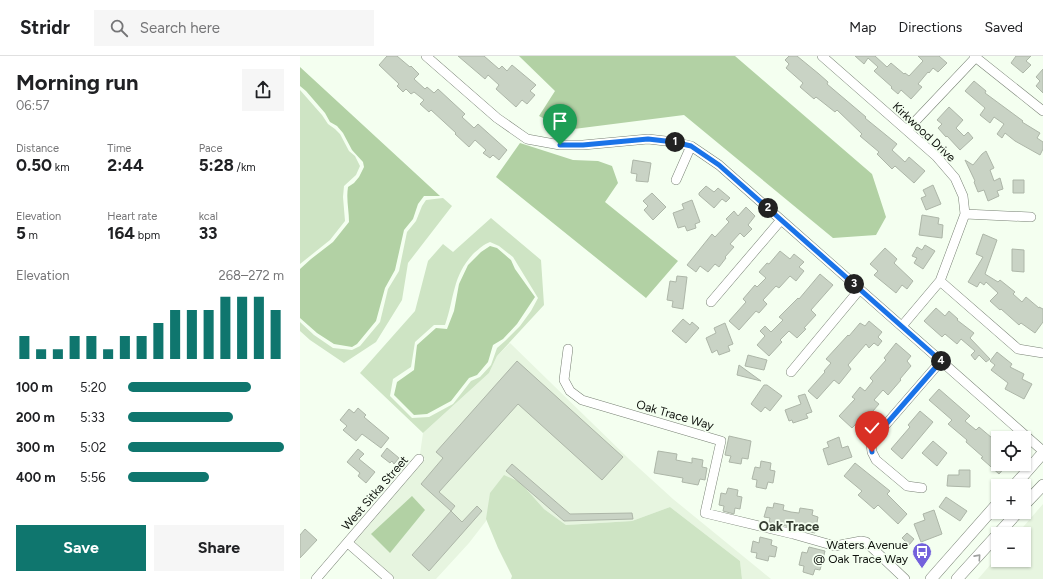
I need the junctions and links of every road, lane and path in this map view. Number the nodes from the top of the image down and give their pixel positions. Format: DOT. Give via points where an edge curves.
graph roads {
  1 [pos="426,56"];
  2 [pos="822,56"];
  3 [pos="976,56"];
  4 [pos="1043,111"];
  5 [pos="907,130"];
  6 [pos="691,146"];
  7 [pos="676,180"];
  8 [pos="965,214"];
  9 [pos="1031,217"];
  10 [pos="782,220"];
  11 [pos="940,282"];
  12 [pos="860,289"];
  13 [pos="711,302"];
  14 [pos="902,326"];
  15 [pos="568,349"];
  16 [pos="1043,353"];
  17 [pos="941,361"];
  18 [pos="791,372"];
  19 [pos="1043,452"];
  20 [pos="420,459"];
  21 [pos="1020,479"];
  22 [pos="1043,484"];
  23 [pos="922,488"];
  24 [pos="1031,497"];
  25 [pos="991,512"];
  26 [pos="1012,519"];
  27 [pos="348,543"];
  28 [pos="316,579"];
  29 [pos="389,579"];
  30 [pos="905,579"];
  31 [pos="931,579"];
  32 [pos="958,579"];
  1 -- 6 [label="street" via="497,118 526,138 560,145 648,139"];
  2 -- 5 [label="street, Kirkwood Drive"];
  3 -- 4 [label="street"];
  3 -- 5 [label="street"];
  5 -- 8 [label="street, Kirkwood Drive" via="936,156 954,178 963,196"];
  6 -- 7 [label="street"];
  6 -- 10 [label="street" via="719,165"];
  8 -- 9 [label="street"];
  8 -- 11 [label="street, Kirkwood Drive"];
  10 -- 12 [label="street"];
  10 -- 13 [label="street"];
  11 -- 14 [label="street, Kirkwood Drive"];
  11 -- 16 [label="street" via="1018,349"];
  12 -- 14 [label="street"];
  12 -- 18 [label="street"];
  14 -- 17 [label="street"];
  15 -- 30 [label="street, Oak Trace Way" via="564,380 570,390 582,400 721,441 705,513 835,546 866,542"];
  17 -- 19 [label="street"];
  17 -- 23 [label="street" via="871,444 876,460 907,486"];
  19 -- 21 [label="main road"];
  20 -- 27 [label="street, West Sitka Street"];
  22 -- 24 [label="main road"];
  25 -- 31 [label="main road"];
  32 -- 26 [label="main road, one-way"];
  27 -- 28 [label="street, West Sitka Street"];
  27 -- 29 [label="street, West Sitka Street"];
}
